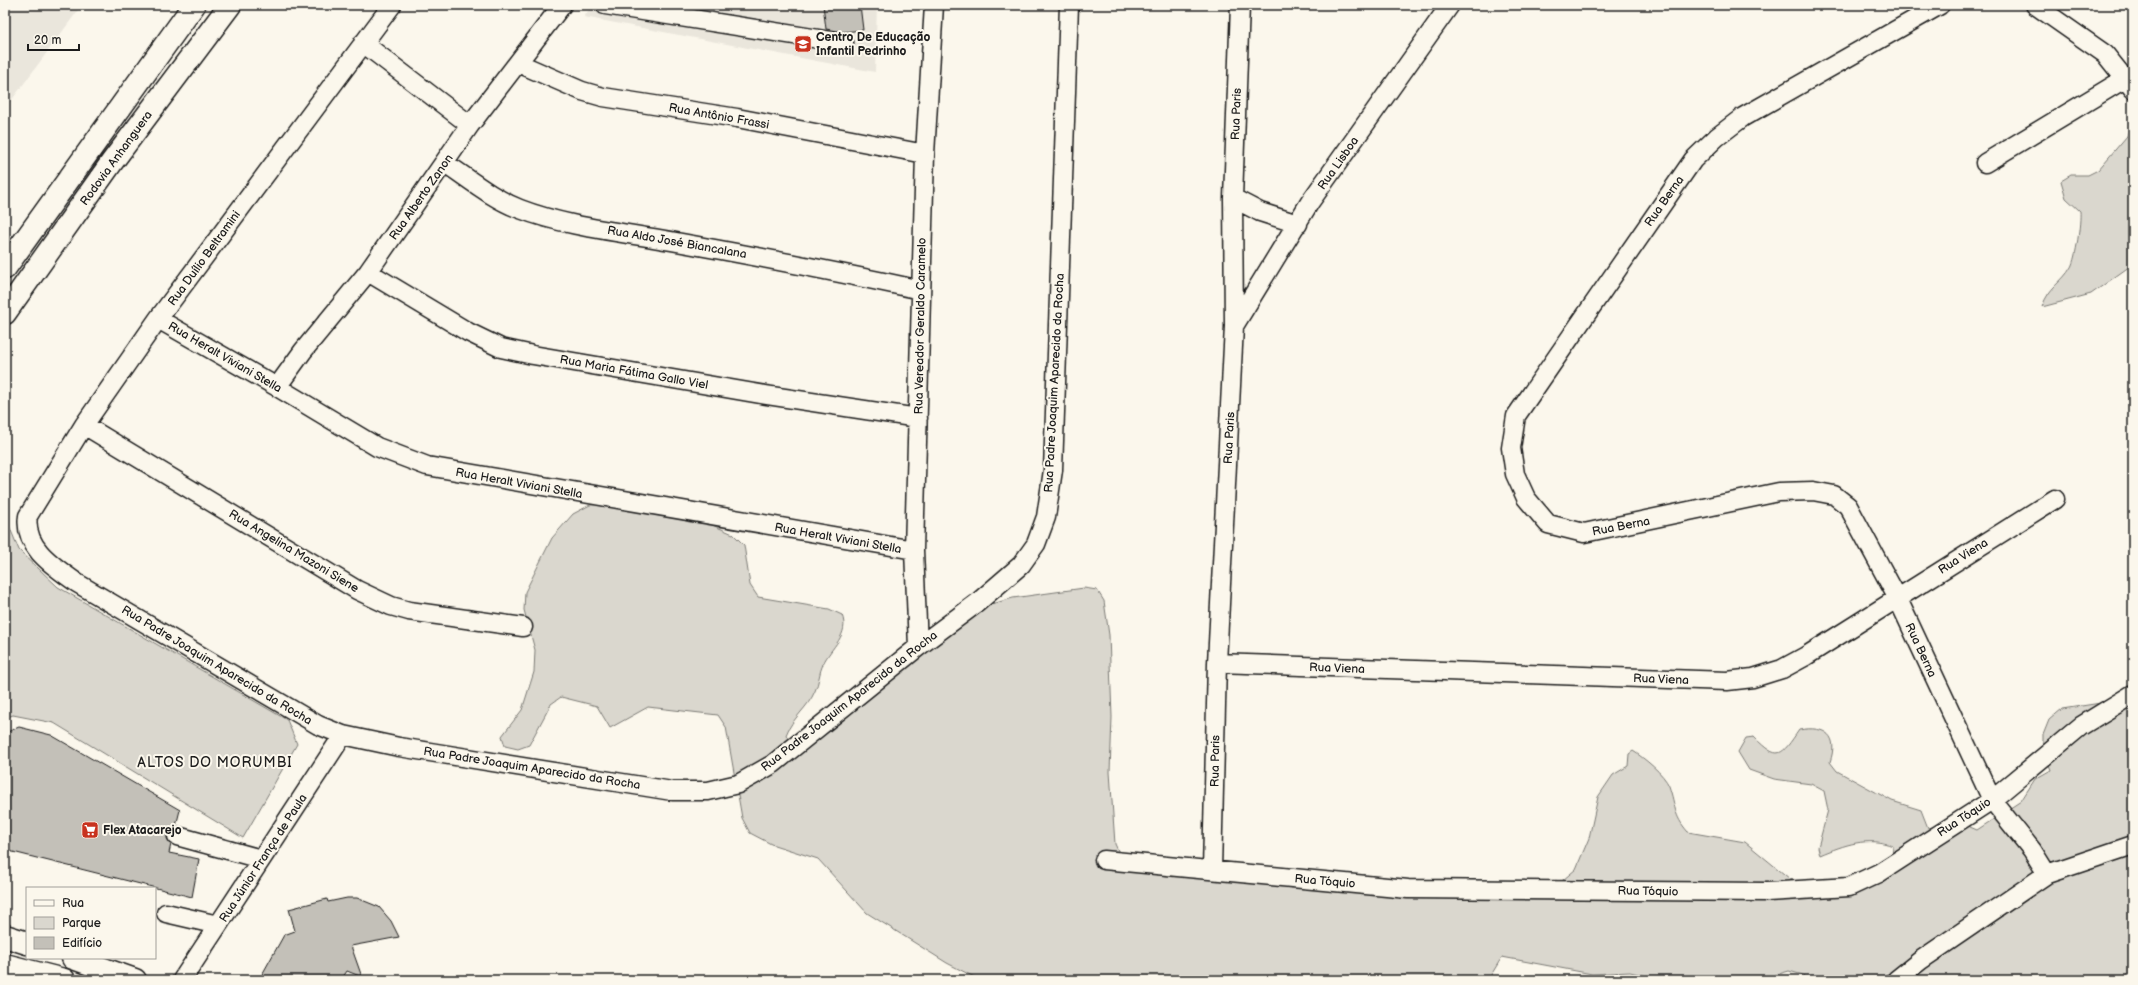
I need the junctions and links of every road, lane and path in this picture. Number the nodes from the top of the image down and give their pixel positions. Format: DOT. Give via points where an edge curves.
graph roads {
  1 [pos="194,5"];
  2 [pos="230,5"];
  3 [pos="392,5"];
  4 [pos="562,5"];
  5 [pos="605,5"];
  6 [pos="934,5"];
  7 [pos="1069,5"];
  8 [pos="1240,5"];
  9 [pos="1450,5"];
  10 [pos="1940,5"];
  11 [pos="2035,5"];
  12 [pos="363,43"];
  13 [pos="844,44"];
  14 [pos="518,63"];
  15 [pos="2130,84"];
  16 [pos="470,125"];
  17 [pos="925,154"];
  18 [pos="445,163"];
  19 [pos="1985,163"];
  20 [pos="1233,198"];
  21 [pos="1298,224"];
  22 [pos="5,268"];
  23 [pos="368,272"];
  24 [pos="921,290"];
  25 [pos="5,314"];
  26 [pos="158,319"];
  27 [pos="1234,326"];
  28 [pos="277,387"];
  29 [pos="918,418"];
  30 [pos="84,425"];
  31 [pos="2055,499"];
  32 [pos="914,550"];
  33 [pos="48,561"];
  34 [pos="1897,597"];
  35 [pos="523,627"];
  36 [pos="918,647"];
  37 [pos="1217,663"];
  38 [pos="2133,694"];
  39 [pos="343,735"];
  40 [pos="1992,800"];
  41 [pos="177,836"];
  42 [pos="2133,845"];
  43 [pos="261,859"];
  44 [pos="1104,860"];
  45 [pos="1212,870"];
  46 [pos="2047,874"];
  47 [pos="166,913"];
  48 [pos="218,924"];
  49 [pos="5,936"];
  50 [pos="26,943"];
  51 [pos="76,959"];
  52 [pos="5,964"];
  53 [pos="64,980"];
  54 [pos="135,980"];
  55 [pos="182,980"];
  56 [pos="1896,980"];
  1 -- 22 [label="main road, Rodovia Anhanguera"];
  2 -- 25 [label="main road, Rodovia Anhanguera" via="112,162"];
  3 -- 12 [label="street, Rua Duílio Beltramini"];
  4 -- 14 [label="street, Rua Alberto Zanon"];
  5 -- 13 [label="street"];
  6 -- 17 [label="street, Rua Vereador Geraldo Caramelo"];
  7 -- 36 [label="street, Rua Padre Joaquim Aparecido da Rocha" via="1053,470 1046,517 1036,544 1021,565 977,603"];
  8 -- 20 [label="street, Rua Paris"];
  9 -- 21 [label="street, Rua Lisboa" via="1310,202"];
  10 -- 34 [label="street, Rua Berna" via="1744,117 1717,137 1693,160 1516,416 1511,448 1515,474 1526,498 1548,524 1584,534 1779,492 1813,491 1834,495 1848,506"];
  11 -- 15 [label="street" via="2105,54"];
  12 -- 16 [label="street"];
  12 -- 26 [label="street, Rua Duílio Beltramini"];
  14 -- 16 [label="street, Rua Alberto Zanon"];
  14 -- 17 [label="street, Rua Antônio Frassi" via="582,91 603,97 738,118"];
  15 -- 19 [label="street"];
  16 -- 18 [label="street, Rua Alberto Zanon"];
  17 -- 24 [label="street, Rua Vereador Geraldo Caramelo"];
  18 -- 23 [label="street, Rua Alberto Zanon"];
  18 -- 24 [label="street, Rua Aldo José Biancalana" via="490,194 518,209 556,222 603,228 809,266"];
  20 -- 21 [label="street" via="1260,212"];
  20 -- 27 [label="street, Rua Paris"];
  21 -- 27 [label="street, Rua Lisboa"];
  23 -- 28 [label="street, Rua Alberto Zanon"];
  23 -- 29 [label="street, Rua Maria Fátima Gallo Viel" via="468,332 501,348 758,394"];
  24 -- 29 [label="street, Rua Vereador Geraldo Caramelo"];
  26 -- 28 [label="street, Rua Heralt Viviani Stella"];
  26 -- 30 [label="street, Rua Duílio Beltramini"];
  27 -- 37 [label="street, Rua Paris"];
  28 -- 32 [label="street, Rua Heralt Viviani Stella" via="377,447 427,466"];
  29 -- 32 [label="street, Rua Vereador Geraldo Caramelo"];
  30 -- 33 [label="street, Rua Duílio Beltramini" via="28,516 27,526 31,539"];
  30 -- 35 [label="street, Rua Angelina Mazoni Siene" via="357,590 391,606 409,611"];
  31 -- 34 [label="street, Rua Viena"];
  32 -- 36 [label="street, Rua Vereador Geraldo Caramelo"];
  33 -- 39 [label="street, Rua Padre Joaquim Aparecido da Rocha" via="77,583 205,659 318,725"];
  34 -- 37 [label="street, Rua Viena" via="1782,669 1753,678 1727,681"];
  34 -- 40 [label="street, Rua Berna"];
  36 -- 39 [label="street, Rua Padre Joaquim Aparecido da Rocha" via="773,764 738,784 708,791 672,791 399,747"];
  37 -- 45 [label="street, Rua Paris"];
  38 -- 40 [label="street, Rua Tóquio" via="2081,726"];
  39 -- 43 [label="street, Rua Júnior França de Paula"];
  40 -- 45 [label="street, Rua Tóquio" via="1879,873 1850,887 1766,892 1408,889"];
  40 -- 46 [label="street, Rua Berna" via="2032,850"];
  41 -- 43 [label="street"];
  42 -- 46 [label="street"];
  43 -- 48 [label="street, Rua Júnior França de Paula"];
  44 -- 45 [label="street, Rua Tóquio"];
  46 -- 56 [label="street" via="1921,960"];
  47 -- 48 [label="street"];
  48 -- 55 [label="street, Rua Júnior França de Paula"];
  49 -- 50 [label="main road"];
  51 -- 54 [label="main road"];
  52 -- 53 [label="main road"];
}
